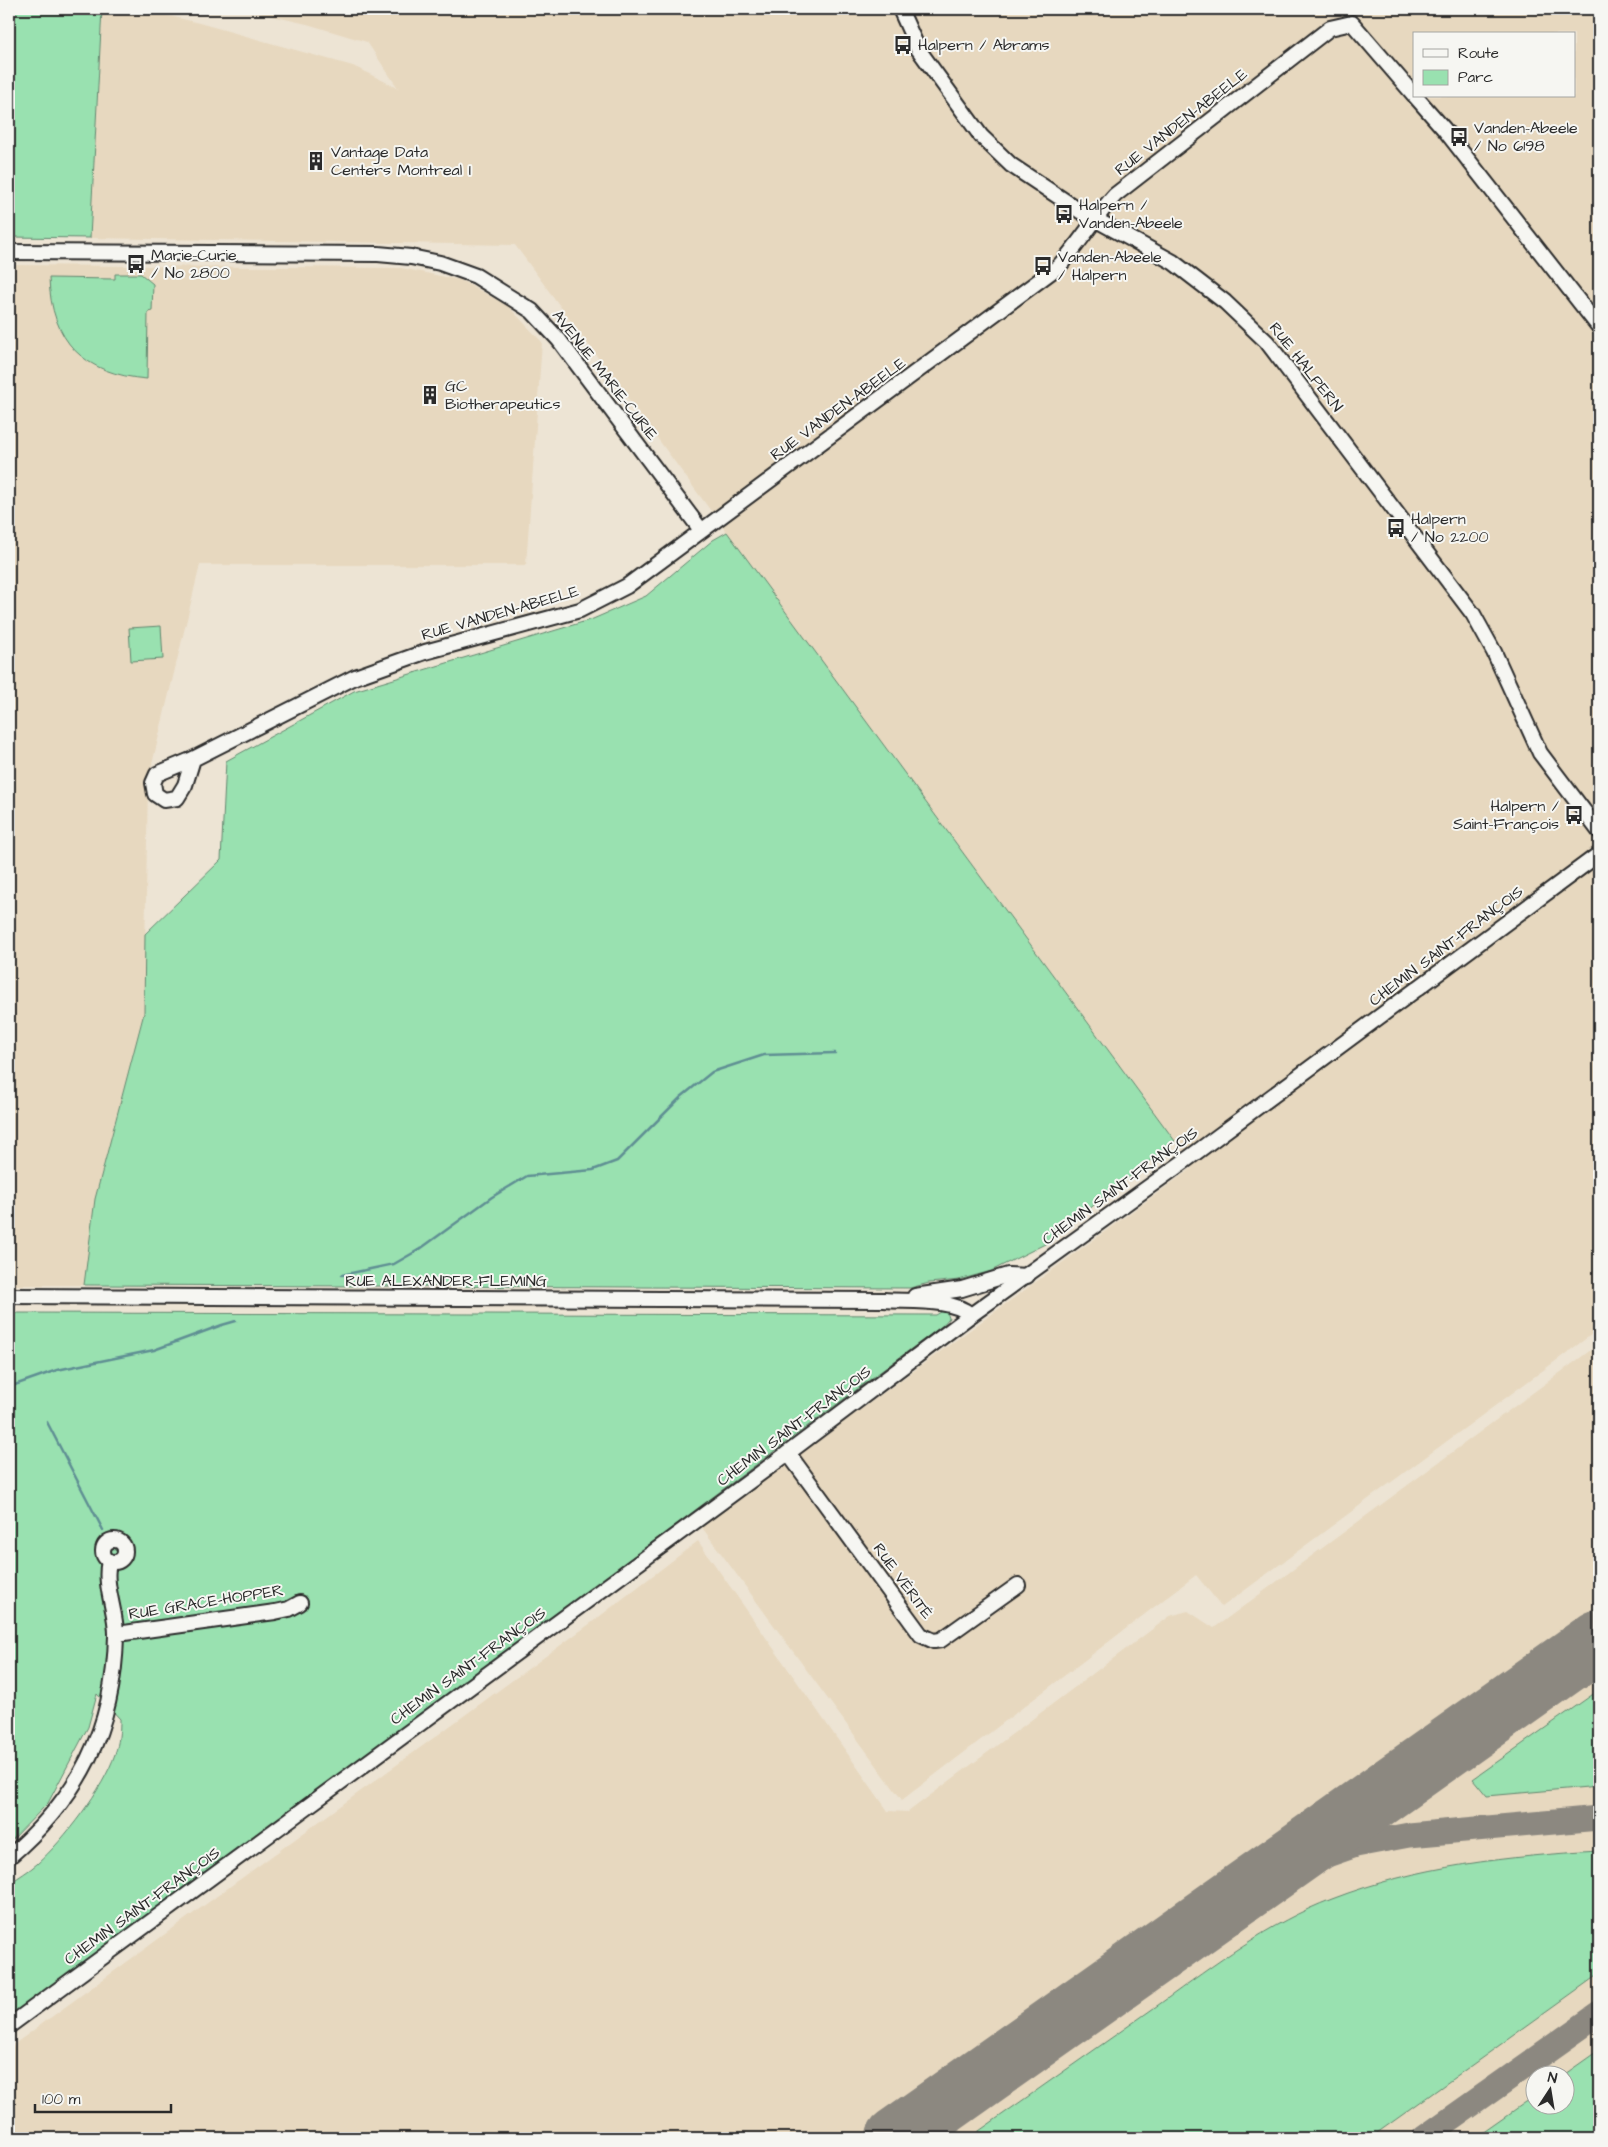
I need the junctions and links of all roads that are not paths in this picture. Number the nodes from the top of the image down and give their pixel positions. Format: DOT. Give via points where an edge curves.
graph roads {
  1 [pos="900,9"];
  2 [pos="1413,94"];
  3 [pos="1417,98"];
  4 [pos="1095,218"];
  5 [pos="9,252"];
  6 [pos="1599,327"];
  7 [pos="701,530"];
  8 [pos="193,759"];
  9 [pos="1599,831"];
  10 [pos="1599,854"];
  11 [pos="1027,1276"];
  12 [pos="9,1296"];
  13 [pos="884,1300"];
  14 [pos="971,1315"];
  15 [pos="788,1453"];
  16 [pos="109,1562"];
  17 [pos="1018,1585"];
  18 [pos="300,1603"];
  19 [pos="117,1634"];
  20 [pos="9,1857"];
  21 [pos="9,2026"];
  1 -- 4 [label="street, RUE HALPERN" via="918,49 981,136 1011,165 1036,183"];
  2 -- 4 [label="street, RUE VANDEN-ABEELE" via="1352,23 1330,28 1115,195"];
  3 -- 6 [label="street, RUE VANDEN-ABEELE"];
  4 -- 7 [label="street, RUE VANDEN-ABEELE" via="1059,266"];
  4 -- 9 [label="street, RUE HALPERN" via="1173,262 1225,302 1267,342 1473,614 1540,753"];
  5 -- 7 [label="street, AVENUE MARIE-CURIE" via="378,254 440,263 476,276 532,311 559,340"];
  7 -- 8 [label="street, RUE VANDEN-ABEELE" via="627,586 580,610 425,652 356,677"];
  8 -- 8 [label="street, RUE VANDEN-ABEELE" via="157,774 153,783 159,798 177,798"];
  10 -- 11 [label="street, CHEMIN SAINT-FRANÇOIS"];
  11 -- 13 [label="street, RUE ALEXANDER-FLEMING" via="1008,1275 962,1289"];
  11 -- 14 [label="street, CHEMIN SAINT-FRANÇOIS"];
  12 -- 13 [label="street, RUE ALEXANDER-FLEMING"];
  13 -- 14 [label="street, RUE ALEXANDER-FLEMING" via="944,1304 959,1307"];
  14 -- 15 [label="street, CHEMIN SAINT-FRANÇOIS"];
  15 -- 17 [label="street, RUE VÉRITÉ" via="927,1639 942,1640"];
  15 -- 21 [label="street, CHEMIN SAINT-FRANÇOIS"];
  16 -- 19 [label="street" via="107,1573"];
  18 -- 19 [label="street, RUE GRACE-HOPPER" via="274,1612"];
  19 -- 20 [label="street" via="110,1697 91,1755 64,1800 41,1828"];
}
